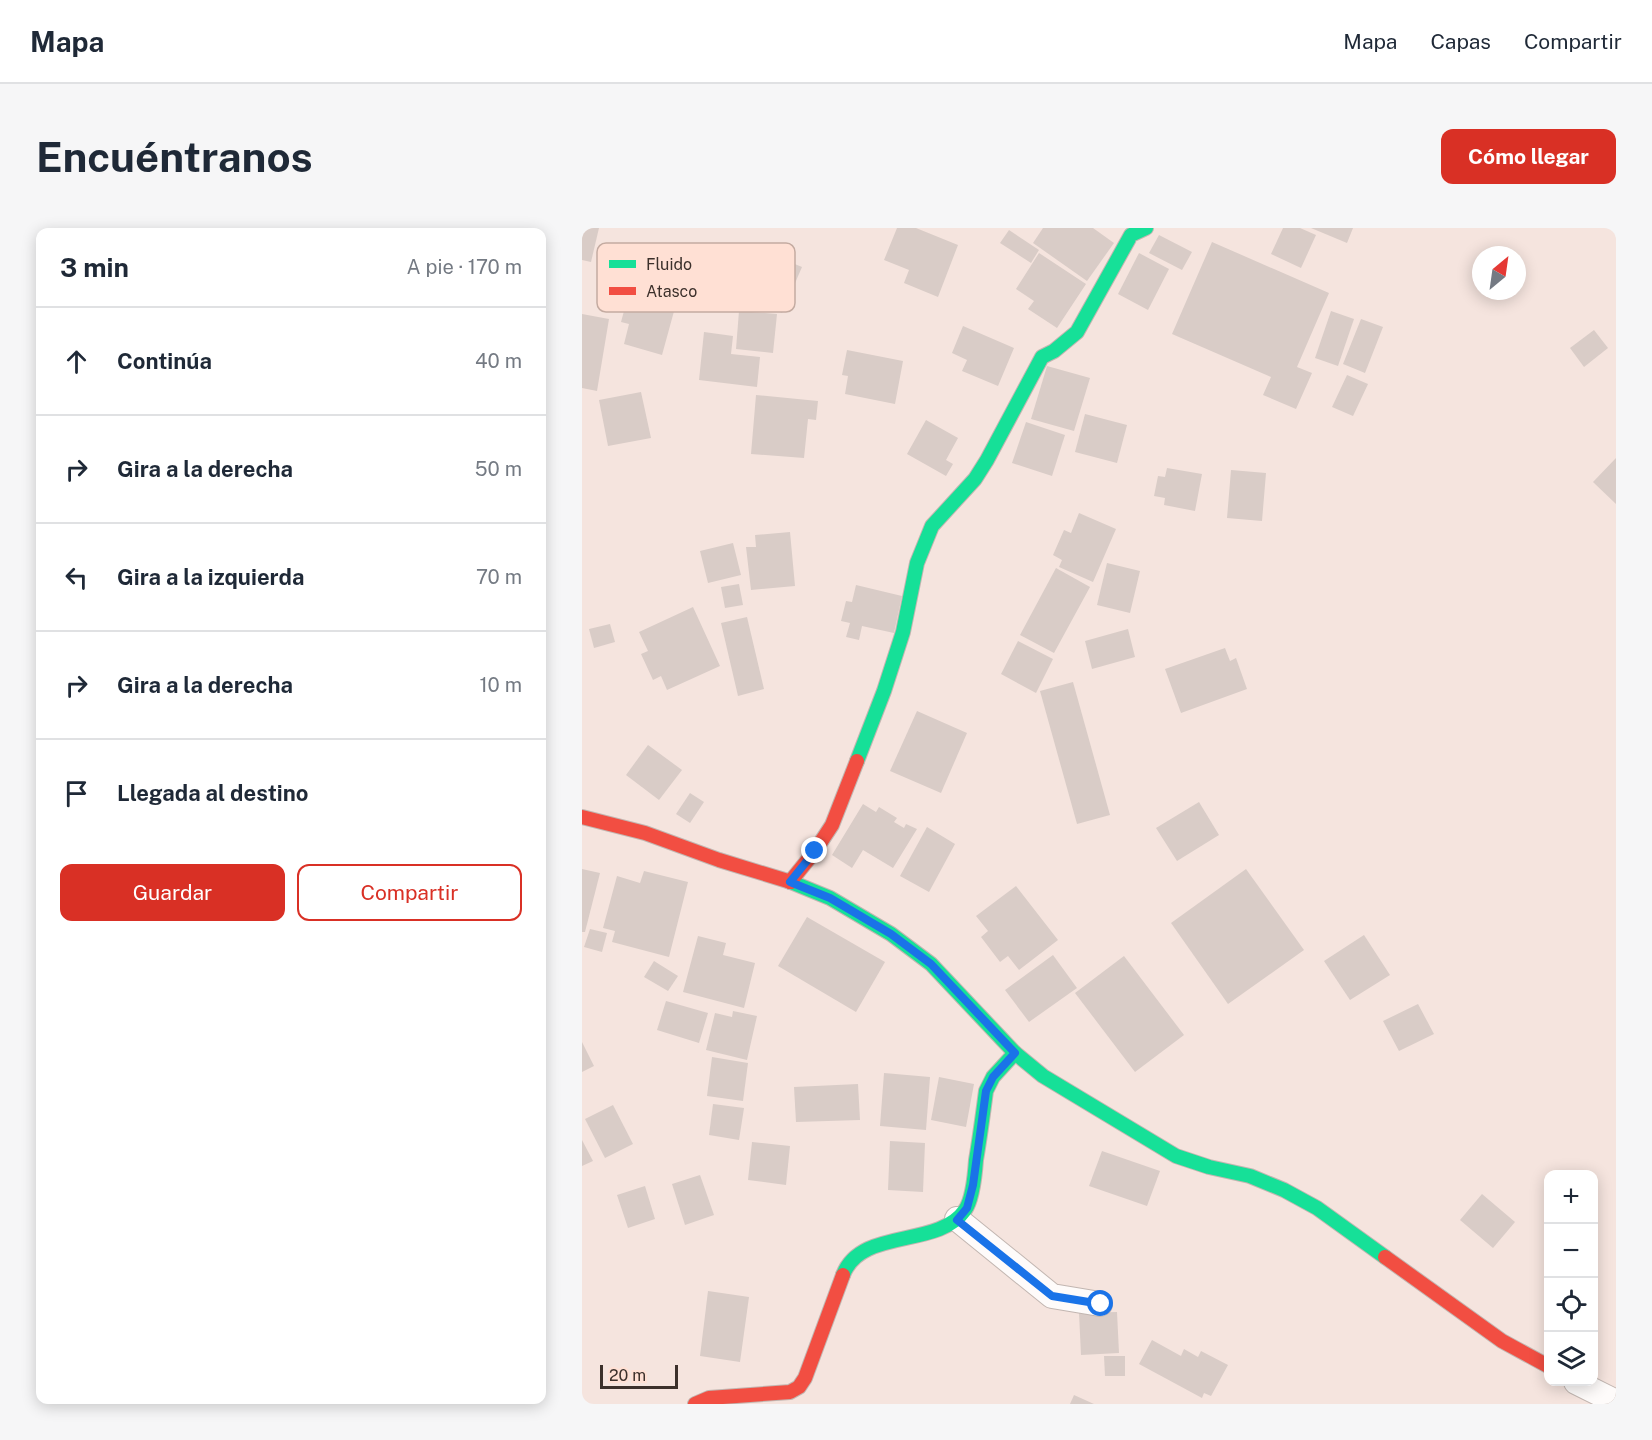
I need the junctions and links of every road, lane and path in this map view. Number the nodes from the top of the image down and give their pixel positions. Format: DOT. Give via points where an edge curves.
graph roads {
  1 [pos="1146,228"];
  2 [pos="582,817"];
  3 [pos="790,882"];
  4 [pos="1015,1053"];
  5 [pos="957,1220"];
  6 [pos="1101,1304"];
  7 [pos="1544,1364"];
  8 [pos="1584,1386"];
  9 [pos="1616,1402"];
  10 [pos="695,1404"];
  1 -- 3 [label="street" via="1131,235 1077,332 1042,357 975,479 932,526 917,563 903,632 884,691 832,825"];
  2 -- 3 [label="street" via="645,833"];
  3 -- 4 [label="street" via="861,916 931,964"];
  4 -- 5 [label="street" via="986,1091 973,1185 967,1208"];
  4 -- 7 [label="street" via="1043,1076 1176,1156 1250,1176 1317,1208 1502,1341"];
  5 -- 6 [label="street" via="1052,1296"];
  5 -- 10 [label="street" via="947,1227 867,1249 854,1258 846,1268 805,1378 797,1389 710,1398"];
  8 -- 9 [label="street"];
}
